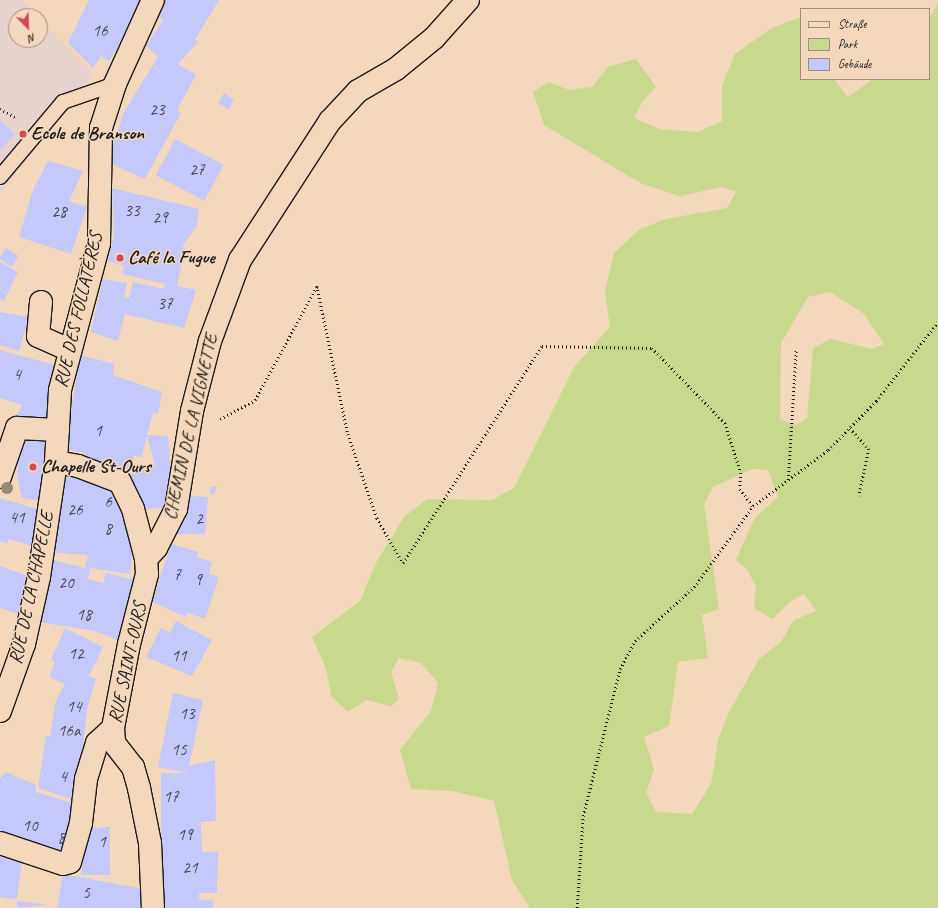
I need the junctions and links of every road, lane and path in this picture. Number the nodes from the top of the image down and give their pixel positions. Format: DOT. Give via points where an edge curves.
graph roads {
  1 [pos="153,0"];
  2 [pos="468,0"];
  3 [pos="115,84"];
  4 [pos="0,177"];
  5 [pos="41,302"];
  6 [pos="938,322"];
  7 [pos="70,350"];
  8 [pos="796,350"];
  9 [pos="217,421"];
  10 [pos="850,428"];
  11 [pos="58,430"];
  12 [pos="56,462"];
  13 [pos="0,477"];
  14 [pos="788,481"];
  15 [pos="859,496"];
  16 [pos="753,506"];
  17 [pos="146,559"];
  18 [pos="8,676"];
  19 [pos="0,711"];
  20 [pos="113,728"];
  21 [pos="0,843"];
  22 [pos="153,908"];
  23 [pos="577,908"];
  1 -- 3 [label="street, RUE DES FOLLATÈRES"];
  2 -- 17 [label="street, CHEMIN DE LA VIGNETTE" via="434,38 396,68 358,91 330,121 240,260 210,341 192,411 176,510 156,548"];
  3 -- 4 [label="lane" via="62,102"];
  3 -- 7 [label="street, RUE DES FOLLATÈRES" via="101,128 99,243"];
  5 -- 7 [label="street" via="38,336"];
  6 -- 10 [label="path" via="876,401"];
  7 -- 11 [label="street, RUE DES FOLLATÈRES" via="60,390"];
  8 -- 14 [label="path"];
  9 -- 16 [label="path" via="255,400 317,286 348,434 377,518 403,564 542,346 652,348 725,423 741,473 740,489"];
  10 -- 14 [label="path" via="828,450"];
  10 -- 15 [label="path" via="869,450"];
  11 -- 12 [label="street, RUE DES FOLLATÈRES"];
  11 -- 13 [label="street" via="17,428"];
  12 -- 17 [label="street, RUE SAINT-OURS" via="78,466 120,482 133,508"];
  12 -- 18 [label="street, RUE DE LA CHAPELLE" via="39,577"];
  14 -- 16 [label="path"];
  16 -- 23 [label="path" via="694,587 635,641 620,669 583,816"];
  17 -- 20 [label="street, RUE SAINT-OURS" via="147,574 129,644"];
  18 -- 19 [label="street, RUE DE LA CHAPELLE"];
  20 -- 21 [label="street" via="97,743 86,779 81,823 68,864"];
  20 -- 22 [label="street, RUE SAINT-OURS" via="114,744 133,767 139,788 150,843"];
}
